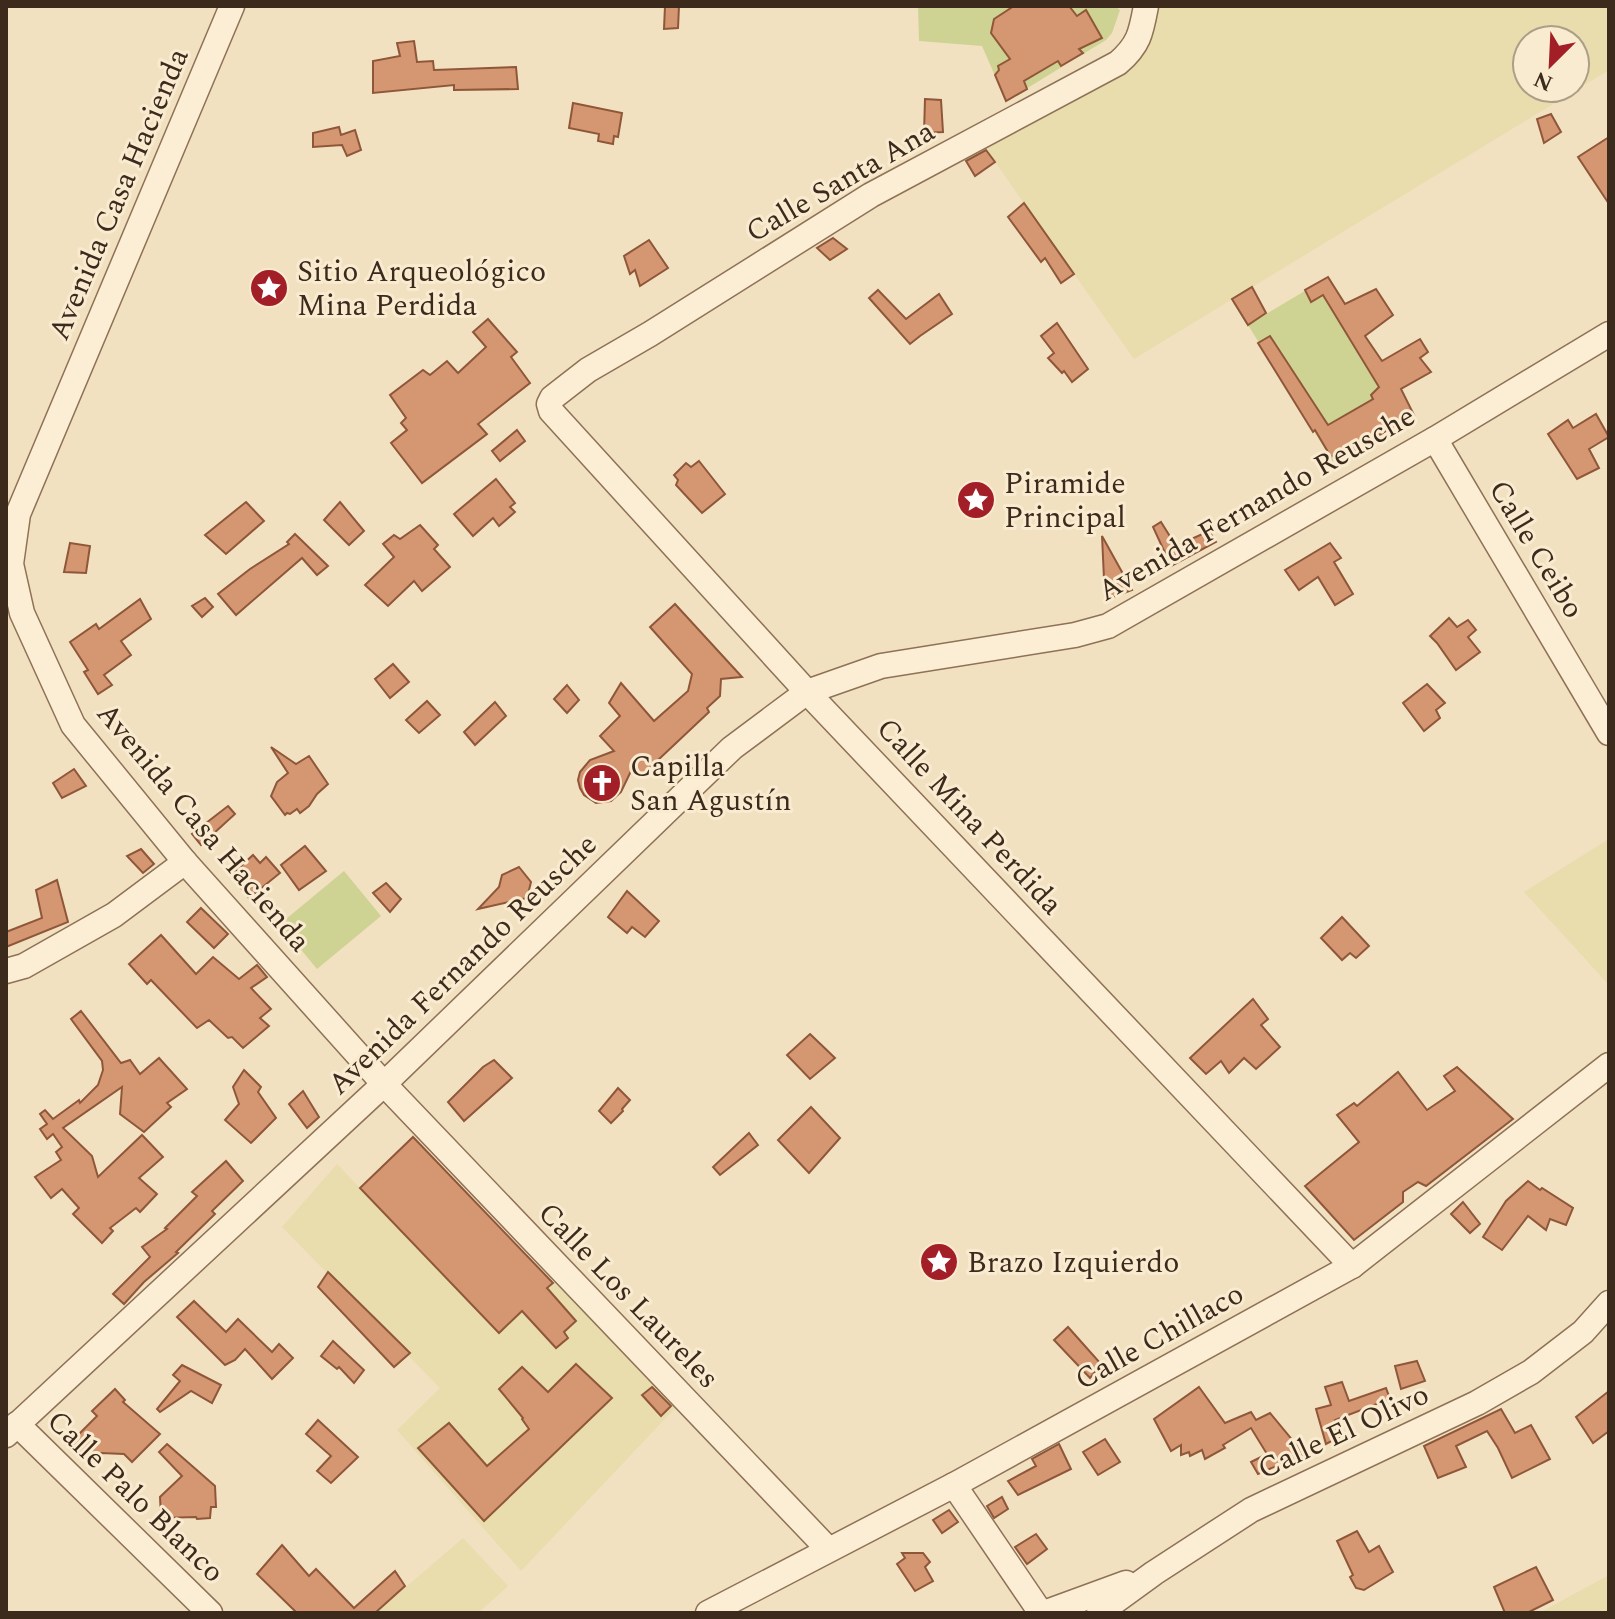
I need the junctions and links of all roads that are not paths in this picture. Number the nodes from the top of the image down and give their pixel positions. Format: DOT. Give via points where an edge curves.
graph roads {
  1 [pos="232,6"];
  2 [pos="1146,6"];
  3 [pos="1609,334"];
  4 [pos="549,404"];
  5 [pos="1435,439"];
  6 [pos="807,692"];
  7 [pos="1609,733"];
  8 [pos="185,862"];
  9 [pos="6,971"];
  10 [pos="1609,1065"];
  11 [pos="384,1084"];
  12 [pos="1352,1266"];
  13 [pos="1609,1303"];
  14 [pos="12,1429"];
  15 [pos="954,1485"];
  16 [pos="828,1549"];
  17 [pos="1154,1573"];
  18 [pos="210,1613"];
  19 [pos="708,1613"];
  20 [pos="1043,1613"];
  21 [pos="1099,1613"];
  1 -- 8 [label="street, Avenida Casa Hacienda" via="18,514 11,564 22,613 73,725"];
  2 -- 4 [label="street, Calle Santa Ana" via="1142,30 1118,63 871,195 588,370"];
  3 -- 5 [label="street, Avenida Fernando Reusche"];
  4 -- 6 [label="street, Calle Mina Perdida"];
  5 -- 6 [label="street, Avenida Fernando Reusche" via="1108,626 881,666"];
  5 -- 7 [label="street, Calle Ceibo"];
  6 -- 11 [label="street, Avenida Fernando Reusche" via="732,748"];
  6 -- 12 [label="street, Calle Mina Perdida"];
  8 -- 9 [label="street" via="114,915"];
  8 -- 11 [label="street, Avenida Casa Hacienda"];
  10 -- 12 [label="street, Calle Chillaco"];
  11 -- 14 [label="street, Avenida Fernando Reusche"];
  11 -- 16 [label="street, Calle Los Laureles"];
  12 -- 15 [label="street, Calle Chillaco"];
  13 -- 17 [label="street, Calle El Olivo" via="1583,1332 1531,1372 1251,1510"];
  14 -- 18 [label="street, Calle Palo Blanco"];
  15 -- 16 [label="street, Calle Chillaco"];
  15 -- 20 [label="street"];
  16 -- 19 [label="street, Calle Chillaco"];
  17 -- 20 [label="street"];
  17 -- 21 [label="street, Calle El Olivo"];
}
